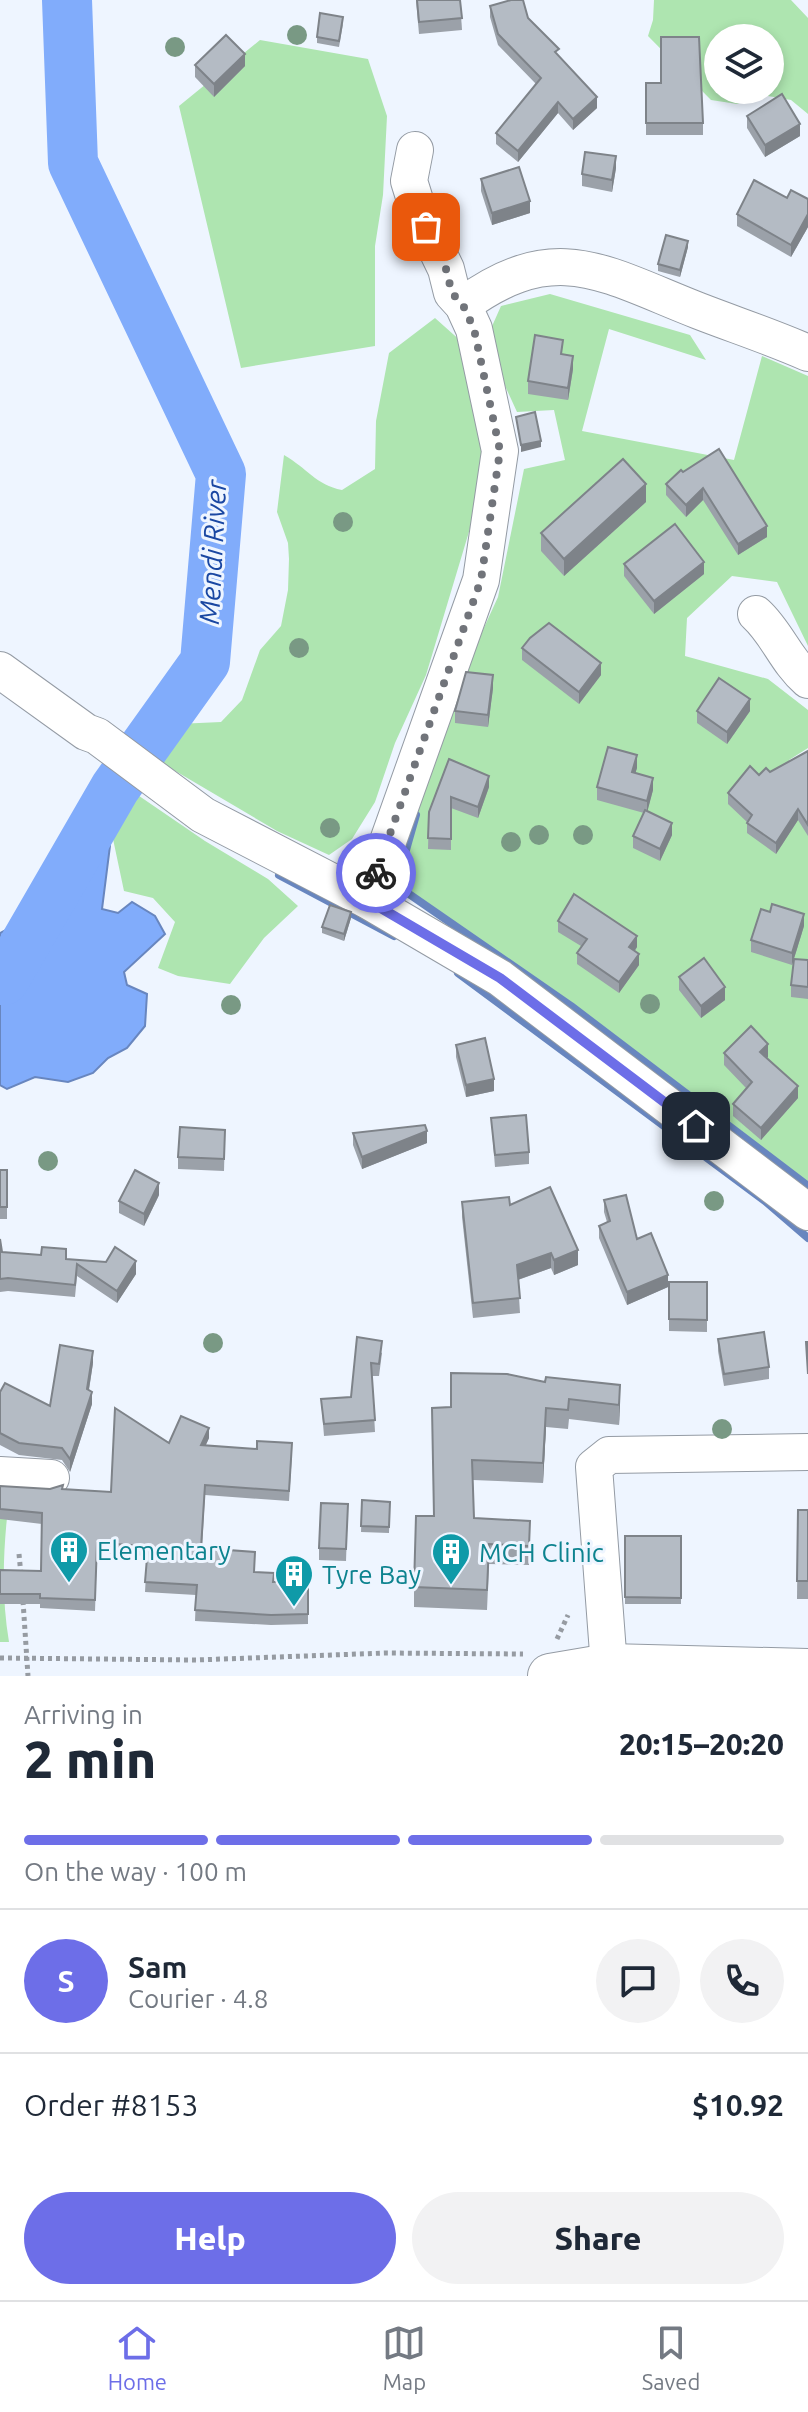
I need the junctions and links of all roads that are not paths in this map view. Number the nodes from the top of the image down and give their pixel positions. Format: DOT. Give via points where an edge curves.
graph roads {
  1 [pos="415,150"];
  2 [pos="463,305"];
  3 [pos="808,353"];
  4 [pos="756,614"];
  5 [pos="0,670"];
  6 [pos="808,680"];
  7 [pos="367,900"];
  8 [pos="808,1212"];
  9 [pos="808,1452"];
  10 [pos="0,1475"];
  11 [pos="51,1478"];
  12 [pos="545,1657"];
  13 [pos="609,1666"];
  14 [pos="808,1671"];
  1 -- 2 [label="street" via="409,181 452,293"];
  2 -- 3 [label="street" via="510,276 548,267 582,267"];
  2 -- 7 [label="street" via="474,329 500,451 481,580"];
  4 -- 6 [label="street"];
  5 -- 7 [label="street" via="203,815"];
  7 -- 8 [label="street" via="500,978"];
  9 -- 13 [label="street" via="609,1455 594,1467"];
  10 -- 11 [label="street"];
  12 -- 13 [label="main road"];
  13 -- 14 [label="main road"];
}
